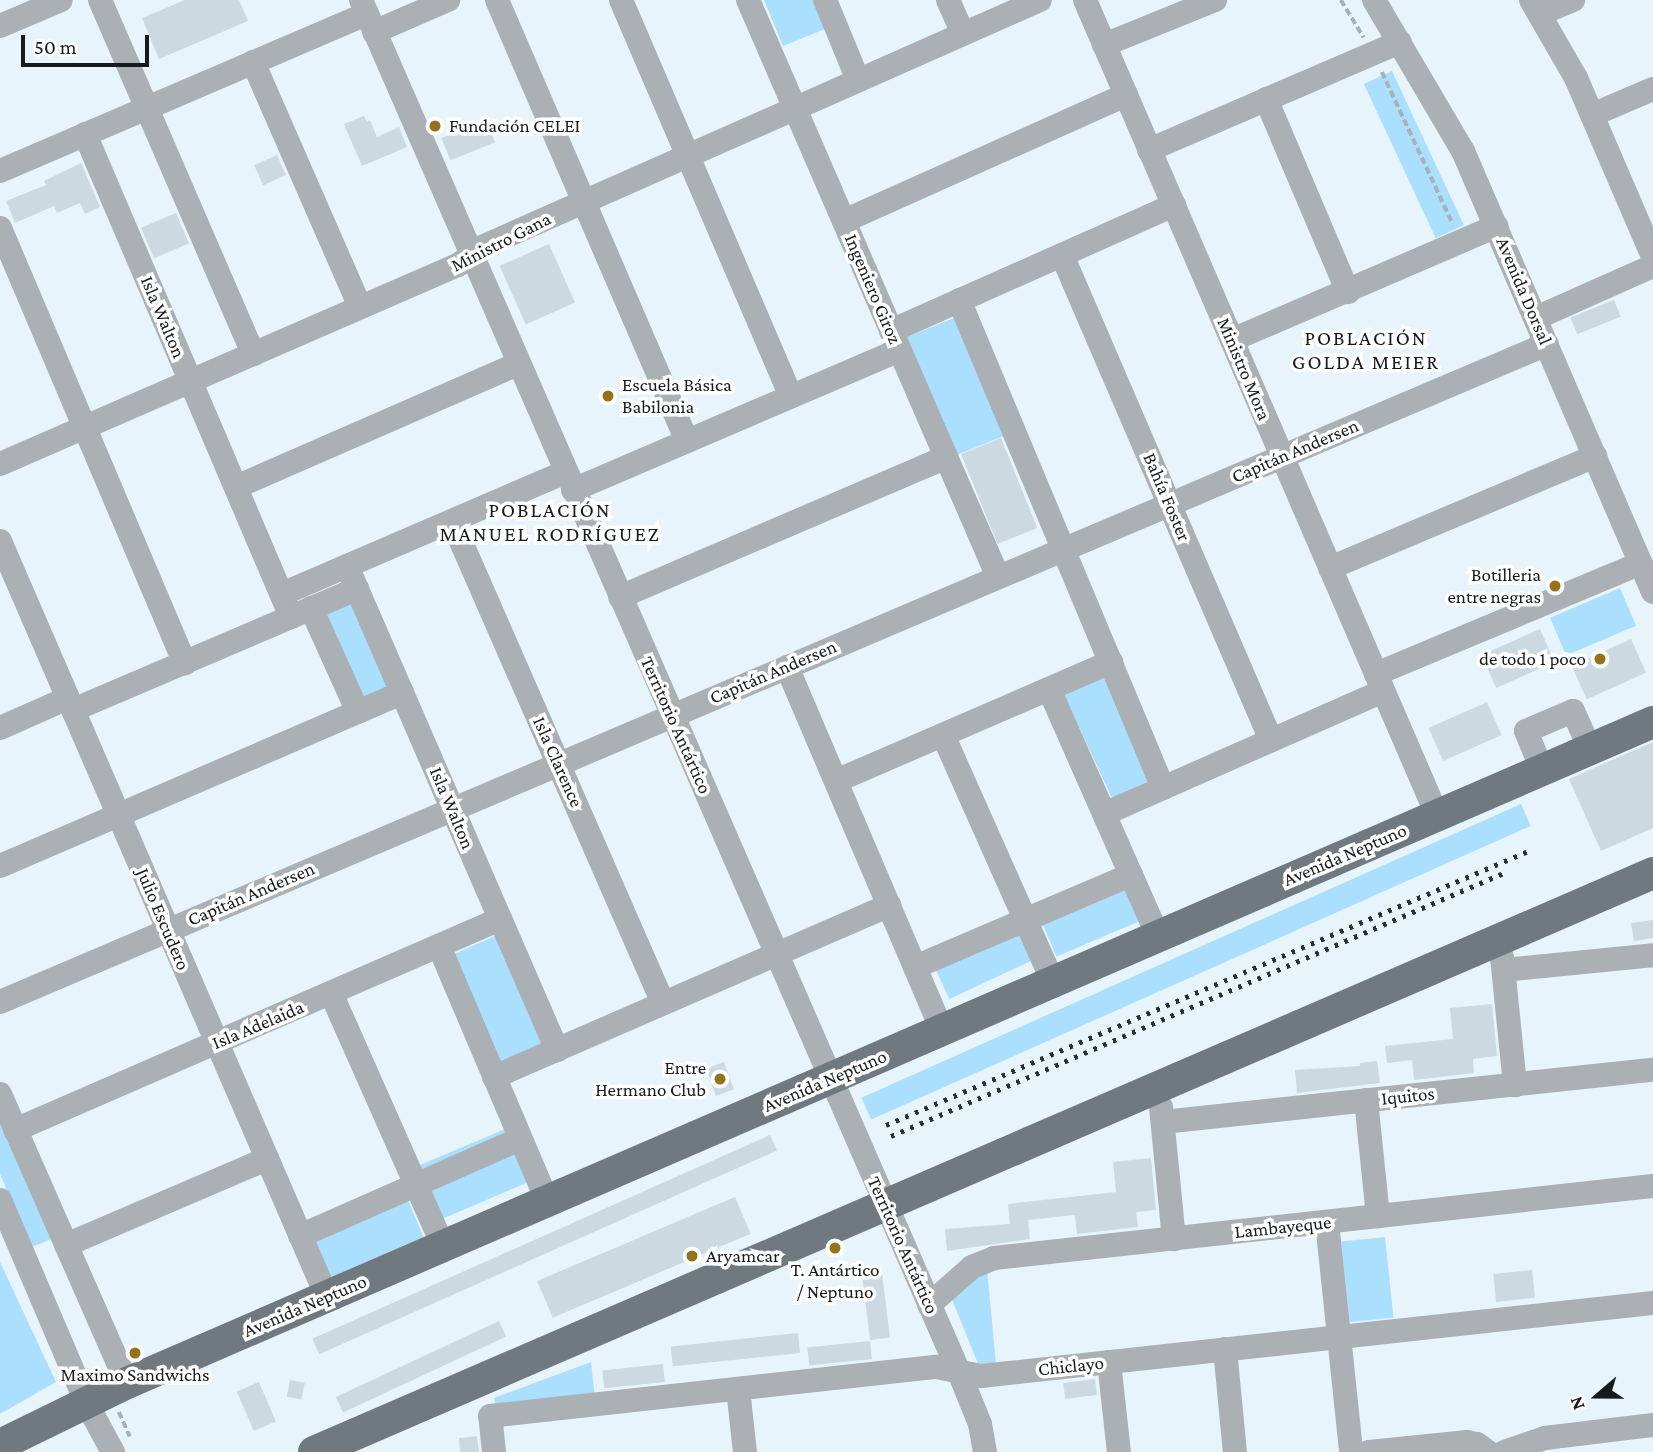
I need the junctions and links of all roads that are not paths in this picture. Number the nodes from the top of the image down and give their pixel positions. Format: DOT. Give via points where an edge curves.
graph roads {
  1 [pos="61,0"];
  2 [pos="100,0"];
  3 [pos="448,0"];
  4 [pos="497,0"];
  5 [pos="621,0"];
  6 [pos="748,0"];
  7 [pos="825,0"];
  8 [pos="948,0"];
  9 [pos="1040,0"];
  10 [pos="1085,0"];
  11 [pos="1215,0"];
  12 [pos="1374,0"];
  13 [pos="1573,0"];
  14 [pos="1535,7"];
  15 [pos="367,15"];
  16 [pos="0,26"];
  17 [pos="963,34"];
  18 [pos="1400,42"];
  19 [pos="1104,45"];
  20 [pos="253,62"];
  21 [pos="858,80"];
  22 [pos="1653,89"];
  23 [pos="1126,95"];
  24 [pos="1266,99"];
  25 [pos="147,108"];
  26 [pos="795,108"];
  27 [pos="1592,115"];
  28 [pos="85,134"];
  29 [pos="1149,150"];
  30 [pos="688,156"];
  31 [pos="0,171"];
  32 [pos="583,202"];
  33 [pos="1174,205"];
  34 [pos="1644,211"];
  35 [pos="844,221"];
  36 [pos="1497,226"];
  37 [pos="0,228"];
  38 [pos="1062,254"];
  39 [pos="471,256"];
  40 [pos="1653,257"];
  41 [pos="1653,266"];
  42 [pos="1348,292"];
  43 [pos="959,300"];
  44 [pos="360,307"];
  45 [pos="1536,318"];
  46 [pos="895,340"];
  47 [pos="1232,340"];
  48 [pos="1547,344"];
  49 [pos="253,354"];
  50 [pos="518,364"];
  51 [pos="190,381"];
  52 [pos="791,396"];
  53 [pos="85,427"];
  54 [pos="687,441"];
  55 [pos="1282,456"];
  56 [pos="1595,456"];
  57 [pos="946,457"];
  58 [pos="0,464"];
  59 [pos="569,481"];
  60 [pos="236,487"];
  61 [pos="1170,504"];
  62 [pos="452,521"];
  63 [pos="0,541"];
  64 [pos="1064,549"];
  65 [pos="1641,563"];
  66 [pos="1330,568"];
  67 [pos="352,577"];
  68 [pos="998,577"];
  69 [pos="9,588"];
  70 [pos="1653,592"];
  71 [pos="620,597"];
  72 [pos="295,607"];
  73 [pos="1111,662"];
  74 [pos="185,663"];
  75 [pos="787,667"];
  76 [pos="1380,682"];
  77 [pos="1049,689"];
  78 [pos="402,693"];
  79 [pos="71,704"];
  80 [pos="358,712"];
  81 [pos="671,715"];
  82 [pos="1653,722"];
  83 [pos="0,728"];
  84 [pos="943,735"];
  85 [pos="1271,740"];
  86 [pos="1590,749"];
  87 [pos="558,764"];
  88 [pos="1542,770"];
  89 [pos="835,781"];
  90 [pos="1163,788"];
  91 [pos="452,808"];
  92 [pos="1104,814"];
  93 [pos="118,815"];
  94 [pos="1437,815"];
  95 [pos="0,866"];
  96 [pos="1653,873"];
  97 [pos="1131,875"];
  98 [pos="889,905"];
  99 [pos="500,919"];
  100 [pos="1025,920"];
  101 [pos="168,929"];
  102 [pos="1158,936"];
  103 [pos="1500,938"];
  104 [pos="439,946"];
  105 [pos="776,954"];
  106 [pos="1653,955"];
  107 [pos="915,967"];
  108 [pos="1504,970"];
  109 [pos="1053,982"];
  110 [pos="331,993"];
  111 [pos="0,1002"];
  112 [pos="663,1003"];
  113 [pos="942,1030"];
  114 [pos="217,1042"];
  115 [pos="557,1050"];
  116 [pos="1653,1070"];
  117 [pos="494,1077"];
  118 [pos="830,1079"];
  119 [pos="1515,1085"];
  120 [pos="1159,1086"];
  121 [pos="0,1094"];
  122 [pos="1366,1100"];
  123 [pos="1163,1122"];
  124 [pos="15,1130"];
  125 [pos="520,1139"];
  126 [pos="267,1159"];
  127 [pos="416,1185"];
  128 [pos="1653,1186"];
  129 [pos="0,1200"];
  130 [pos="547,1201"];
  131 [pos="885,1204"];
  132 [pos="1378,1216"];
  133 [pos="1327,1222"];
  134 [pos="300,1236"];
  135 [pos="1174,1239"];
  136 [pos="66,1245"];
  137 [pos="443,1246"];
  138 [pos="327,1297"];
  139 [pos="1653,1303"];
  140 [pos="929,1305"];
  141 [pos="1339,1337"];
  142 [pos="1225,1349"];
  143 [pos="1109,1362"];
  144 [pos="959,1372"];
  145 [pos="127,1383"];
  146 [pos="738,1389"];
  147 [pos="87,1404"];
  148 [pos="1653,1425"];
  149 [pos="1563,1444"];
  150 [pos="0,1445"];
  151 [pos="113,1452"];
  152 [pos="314,1452"];
  153 [pos="494,1452"];
  154 [pos="745,1452"];
  155 [pos="985,1452"];
  156 [pos="1119,1452"];
  157 [pos="1235,1452"];
  158 [pos="1351,1452"];
  159 [pos="1369,1452"];
  160 [pos="1488,1452"];
  161 [pos="1504,1452"];
  1 -- 16 [label="street"];
  2 -- 25 [label="street"];
  3 -- 15 [label="street"];
  4 -- 32 [label="street"];
  5 -- 30 [label="street"];
  6 -- 26 [label="street, Ingeniero Giroz"];
  7 -- 21 [label="street"];
  8 -- 17 [label="street"];
  9 -- 17 [label="street, Ministro Gana"];
  10 -- 19 [label="street, Ministro Mora"];
  11 -- 19 [label="street"];
  12 -- 18 [label="street, Avenida Dorsal"];
  13 -- 14 [label="street"];
  14 -- 27 [label="street"];
  15 -- 20 [label="street"];
  15 -- 39 [label="street, Territorio Antártico"];
  17 -- 21 [label="street, Ministro Gana"];
  18 -- 24 [label="street"];
  18 -- 36 [label="street, Avenida Dorsal" via="1451,127"];
  19 -- 23 [label="street, Ministro Mora"];
  20 -- 25 [label="street"];
  20 -- 44 [label="street"];
  21 -- 26 [label="street, Ministro Gana"];
  22 -- 27 [label="street"];
  23 -- 29 [label="street, Ministro Mora"];
  23 -- 35 [label="street"];
  24 -- 29 [label="street"];
  24 -- 42 [label="street"];
  25 -- 28 [label="street"];
  25 -- 49 [label="street"];
  26 -- 30 [label="street, Ministro Gana"];
  26 -- 35 [label="street, Ingeniero Giroz"];
  27 -- 34 [label="street"];
  28 -- 31 [label="street"];
  28 -- 51 [label="street, Isla Walton"];
  29 -- 33 [label="street, Ministro Mora"];
  30 -- 32 [label="street, Ministro Gana"];
  30 -- 52 [label="street"];
  32 -- 39 [label="street, Ministro Gana"];
  32 -- 54 [label="street"];
  33 -- 38 [label="street"];
  33 -- 47 [label="street, Ministro Mora"];
  34 -- 40 [label="street"];
  35 -- 46 [label="street, Ingeniero Giroz"];
  36 -- 42 [label="street"];
  36 -- 45 [label="street, Avenida Dorsal"];
  37 -- 53 [label="street"];
  38 -- 43 [label="street"];
  38 -- 61 [label="street, Bahía Foster"];
  39 -- 44 [label="street, Ministro Gana"];
  39 -- 50 [label="street, Territorio Antártico"];
  41 -- 45 [label="street"];
  42 -- 47 [label="street"];
  43 -- 46 [label="street"];
  43 -- 64 [label="street"];
  44 -- 49 [label="street, Ministro Gana"];
  45 -- 48 [label="street, Avenida Dorsal"];
  46 -- 52 [label="street"];
  46 -- 57 [label="street, Ingeniero Giroz"];
  47 -- 55 [label="street, Ministro Mora"];
  48 -- 55 [label="street, Capitán Andersen"];
  48 -- 56 [label="street, Avenida Dorsal"];
  49 -- 51 [label="street, Ministro Gana"];
  50 -- 59 [label="street, Territorio Antártico"];
  50 -- 60 [label="street"];
  51 -- 53 [label="street, Ministro Gana"];
  51 -- 60 [label="street, Isla Walton"];
  52 -- 54 [label="street"];
  53 -- 58 [label="street, Ministro Gana"];
  53 -- 74 [label="street"];
  54 -- 59 [label="street"];
  55 -- 61 [label="street, Capitán Andersen"];
  55 -- 66 [label="street, Ministro Mora"];
  56 -- 65 [label="street, Avenida Dorsal"];
  56 -- 66 [label="street"];
  57 -- 68 [label="street, Ingeniero Giroz"];
  57 -- 71 [label="street"];
  59 -- 62 [label="street"];
  59 -- 71 [label="street, Territorio Antártico"];
  60 -- 72 [label="street, Isla Walton"];
  61 -- 64 [label="street, Capitán Andersen"];
  61 -- 85 [label="street, Bahía Foster"];
  62 -- 67 [label="street"];
  62 -- 87 [label="street, Isla Clarence"];
  63 -- 69 [label="street, Julio Escudero"];
  64 -- 68 [label="street, Capitán Andersen"];
  64 -- 73 [label="street"];
  65 -- 70 [label="street, Avenida Dorsal"];
  65 -- 76 [label="street"];
  66 -- 76 [label="street, Ministro Mora"];
  67 -- 72 [label="street"];
  67 -- 78 [label="street, Isla Walton"];
  68 -- 75 [label="street, Capitán Andersen"];
  69 -- 79 [label="street, Julio Escudero"];
  71 -- 81 [label="street, Territorio Antártico"];
  72 -- 74 [label="street"];
  72 -- 80 [label="street, Isla Walton"];
  73 -- 77 [label="street"];
  73 -- 90 [label="street"];
  74 -- 79 [label="street"];
  75 -- 81 [label="street, Capitán Andersen"];
  75 -- 89 [label="street"];
  76 -- 85 [label="street"];
  76 -- 94 [label="street, Ministro Mora"];
  77 -- 84 [label="street"];
  77 -- 92 [label="street"];
  78 -- 80 [label="street"];
  78 -- 91 [label="street, Isla Walton"];
  79 -- 83 [label="street"];
  79 -- 93 [label="street, Julio Escudero"];
  80 -- 93 [label="street"];
  81 -- 87 [label="street, Capitán Andersen"];
  81 -- 105 [label="street, Territorio Antártico"];
  82 -- 86 [label="main road, Avenida Neptuno"];
  84 -- 89 [label="street"];
  84 -- 100 [label="street"];
  85 -- 90 [label="street"];
  86 -- 88 [label="main road, Avenida Neptuno"];
  86 -- 88 [label="street" via="1573,711 1526,731"];
  87 -- 91 [label="street, Capitán Andersen"];
  87 -- 112 [label="street, Isla Clarence"];
  88 -- 94 [label="main road, Avenida Neptuno"];
  89 -- 98 [label="street"];
  90 -- 92 [label="street"];
  91 -- 99 [label="street, Isla Walton"];
  91 -- 101 [label="street, Capitán Andersen"];
  92 -- 97 [label="street"];
  93 -- 95 [label="street"];
  93 -- 101 [label="street, Julio Escudero"];
  94 -- 102 [label="main road, Avenida Neptuno"];
  96 -- 103 [label="main road"];
  97 -- 100 [label="street"];
  97 -- 102 [label="street"];
  98 -- 105 [label="street"];
  98 -- 107 [label="street"];
  99 -- 104 [label="street, Isla Adelaida"];
  99 -- 115 [label="street, Isla Walton"];
  100 -- 107 [label="street"];
  100 -- 109 [label="street"];
  101 -- 111 [label="street, Capitán Andersen"];
  101 -- 114 [label="street, Julio Escudero"];
  102 -- 109 [label="main road, Avenida Neptuno"];
  103 -- 108 [label="street"];
  103 -- 120 [label="main road"];
  104 -- 110 [label="street, Isla Adelaida"];
  104 -- 117 [label="street"];
  105 -- 112 [label="street"];
  105 -- 118 [label="street, Territorio Antártico"];
  106 -- 108 [label="street"];
  107 -- 113 [label="street"];
  108 -- 119 [label="street"];
  109 -- 113 [label="main road, Avenida Neptuno"];
  110 -- 114 [label="street, Isla Adelaida"];
  110 -- 127 [label="street"];
  112 -- 115 [label="street"];
  113 -- 118 [label="main road, Avenida Neptuno"];
  114 -- 124 [label="street, Isla Adelaida"];
  114 -- 126 [label="street, Julio Escudero"];
  115 -- 117 [label="street"];
  116 -- 119 [label="street, Iquitos"];
  117 -- 125 [label="street"];
  118 -- 130 [label="main road, Avenida Neptuno"];
  118 -- 131 [label="street, Territorio Antártico"];
  119 -- 122 [label="street, Iquitos"];
  120 -- 123 [label="street"];
  120 -- 131 [label="main road"];
  121 -- 124 [label="street"];
  122 -- 123 [label="street, Iquitos"];
  122 -- 132 [label="street"];
  123 -- 135 [label="street"];
  124 -- 136 [label="street"];
  125 -- 127 [label="street"];
  125 -- 130 [label="street"];
  126 -- 134 [label="street, Julio Escudero"];
  126 -- 136 [label="street"];
  127 -- 134 [label="street"];
  127 -- 137 [label="street"];
  128 -- 132 [label="street, Lambayeque"];
  129 -- 147 [label="street"];
  130 -- 137 [label="main road, Avenida Neptuno"];
  131 -- 140 [label="street, Territorio Antártico"];
  131 -- 152 [label="main road"];
  132 -- 133 [label="street, Lambayeque"];
  133 -- 135 [label="street, Lambayeque"];
  133 -- 141 [label="street"];
  134 -- 138 [label="street, Julio Escudero"];
  135 -- 140 [label="street, Lambayeque" via="988,1259 972,1267"];
  136 -- 145 [label="street"];
  137 -- 138 [label="main road, Avenida Neptuno"];
  138 -- 145 [label="main road, Avenida Neptuno"];
  139 -- 141 [label="street, Chiclayo"];
  140 -- 144 [label="street, Territorio Antártico"];
  141 -- 142 [label="street, Chiclayo"];
  141 -- 158 [label="street"];
  142 -- 143 [label="street, Chiclayo"];
  142 -- 157 [label="street"];
  143 -- 144 [label="street, Chiclayo" via="981,1376"];
  143 -- 156 [label="street"];
  144 -- 146 [label="street, Chiclayo" via="936,1367"];
  144 -- 155 [label="street, Territorio Antártico" via="980,1424"];
  145 -- 147 [label="main road, Avenida Neptuno"];
  146 -- 153 [label="street, Chiclayo" via="490,1416"];
  146 -- 154 [label="street"];
  147 -- 150 [label="main road, Avenida Neptuno"];
  147 -- 151 [label="street"];
  148 -- 149 [label="street"];
  149 -- 161 [label="street" via="1529,1442"];
  159 -- 160 [label="street" via="1467,1441"];
}
